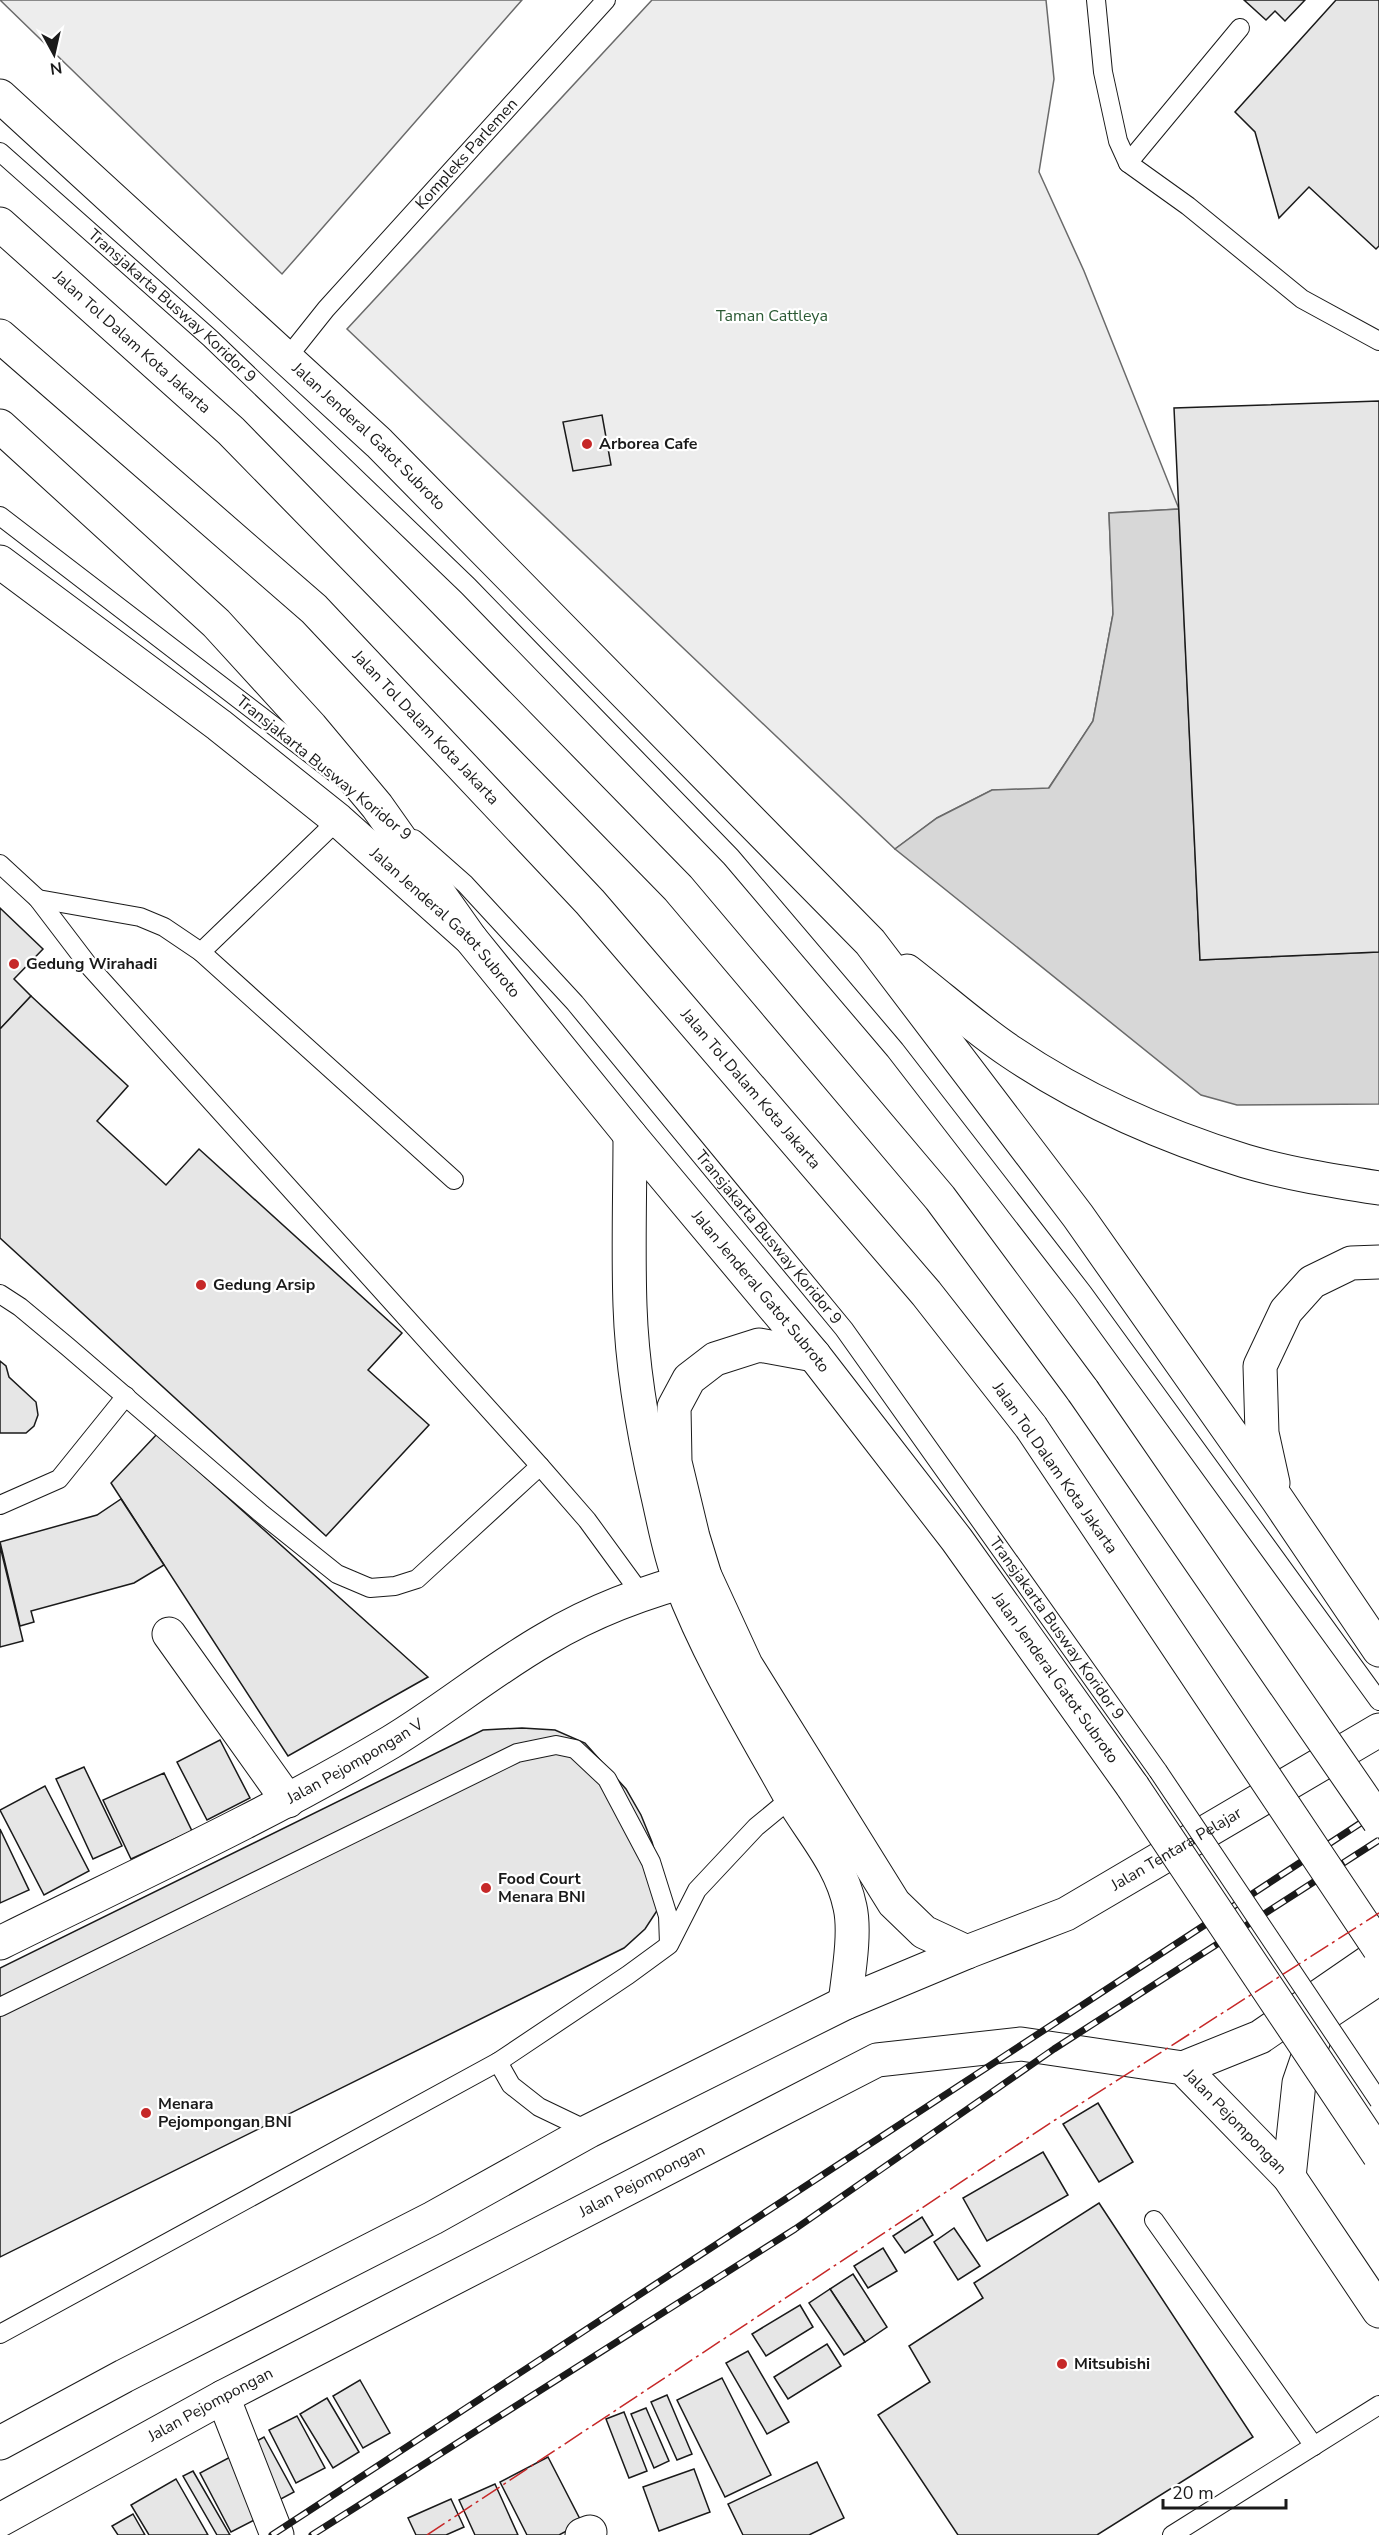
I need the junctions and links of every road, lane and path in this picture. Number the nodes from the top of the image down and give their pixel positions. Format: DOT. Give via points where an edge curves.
graph roads {
  1 [pos="606,0"];
  2 [pos="1096,0"];
  3 [pos="1240,28"];
  4 [pos="0,96"];
  5 [pos="0,152"];
  6 [pos="1128,163"];
  7 [pos="0,224"];
  8 [pos="0,336"];
  9 [pos="1379,340"];
  10 [pos="287,358"];
  11 [pos="0,426"];
  12 [pos="0,516"];
  13 [pos="0,562"];
  14 [pos="377,806"];
  15 [pos="338,820"];
  16 [pos="0,864"];
  17 [pos="38,899"];
  18 [pos="471,939"];
  19 [pos="870,942"];
  20 [pos="201,952"];
  21 [pos="630,1135"];
  22 [pos="454,1180"];
  23 [pos="1379,1188"];
  24 [pos="1379,1263"];
  25 [pos="0,1281"];
  26 [pos="0,1294"];
  27 [pos="814,1355"];
  28 [pos="126,1396"];
  29 [pos="540,1466"];
  30 [pos="1280,1503"];
  31 [pos="0,1505"];
  32 [pos="693,1579"];
  33 [pos="641,1594"];
  34 [pos="170,1634"];
  35 [pos="1368,1659"];
  36 [pos="1379,1701"];
  37 [pos="1379,1730"];
  38 [pos="1146,1779"];
  39 [pos="805,1789"];
  40 [pos="288,1801"];
  41 [pos="1379,1821"];
  42 [pos="0,1942"];
  43 [pos="669,1945"];
  44 [pos="1379,1948"];
  45 [pos="968,1952"];
  46 [pos="1379,1955"];
  47 [pos="1379,1978"];
  48 [pos="845,2003"];
  49 [pos="0,2007"];
  50 [pos="498,2062"];
  51 [pos="1183,2068"];
  52 [pos="1379,2101"];
  53 [pos="589,2131"];
  54 [pos="1379,2155"];
  55 [pos="1289,2177"];
  56 [pos="1154,2220"];
  57 [pos="1379,2311"];
  58 [pos="0,2334"];
  59 [pos="223,2397"];
  60 [pos="1379,2405"];
  61 [pos="0,2443"];
  62 [pos="1314,2446"];
  63 [pos="0,2520"];
  64 [pos="277,2535"];
  65 [pos="1173,2535"];
  1 -- 10 [label="lane, Kompleks Parlemen" via="326,309"];
  2 -- 6 [label="lane" via="1102,72 1118,141"];
  3 -- 6 [label="lane"];
  4 -- 10 [label="main road, Jalan Jenderal Gatot Subroto"];
  5 -- 35 [label="lane, Transjakarta Busway Koridor 9" via="210,338 468,585 730,857 902,1059"];
  6 -- 9 [label="lane" via="1188,206 1302,299"];
  7 -- 41 [label="main road, Jalan Tol Dalam Kota Jakarta, bridge" via="231,431 678,888 940,1198 1083,1391"];
  8 -- 44 [label="main road, Jalan Tol Dalam Kota Jakarta, bridge" via="314,609 590,902 926,1293 1031,1427"];
  10 -- 19 [label="main road, Jalan Jenderal Gatot Subroto" via="387,451"];
  11 -- 14 [label="main road" via="216,623"];
  12 -- 14 [label="lane, Transjakarta Busway Koridor 9"];
  13 -- 15 [label="main road, Jalan Jenderal Gatot Subroto" via="219,725"];
  14 -- 18 [label="main road"];
  14 -- 38 [label="lane, Transjakarta Busway Koridor 9" via="465,884 575,1003 844,1329"];
  15 -- 18 [label="main road, Jalan Jenderal Gatot Subroto"];
  15 -- 20 [label="lane"];
  16 -- 17 [label="lane"];
  17 -- 20 [label="lane" via="141,917"];
  17 -- 29 [label="lane" via="105,983"];
  18 -- 21 [label="main road, Jalan Jenderal Gatot Subroto"];
  19 -- 23 [label="main road" via="1010,1052 1066,1086 1187,1142 1247,1162"];
  19 -- 30 [label="main road, Jalan Jenderal Gatot Subroto" via="1078,1216"];
  20 -- 22 [label="lane"];
  21 -- 27 [label="main road, Jalan Jenderal Gatot Subroto"];
  21 -- 32 [label="main road" via="630,1306 642,1426 669,1548"];
  24 -- 30 [label="main road" via="1351,1263 1312,1282 1286,1311 1260,1366 1262,1433"];
  25 -- 28 [label="lane"];
  26 -- 28 [label="lane"];
  27 -- 32 [label="main road" via="759,1345 715,1359 688,1379 674,1407 675,1462 693,1537"];
  27 -- 38 [label="main road, Jalan Jenderal Gatot Subroto"];
  28 -- 29 [label="lane" via="337,1574 370,1588 417,1579"];
  28 -- 31 [label="lane" via="59,1479"];
  29 -- 33 [label="lane" via="587,1520"];
  30 -- 35 [label="main road, Jalan Jenderal Gatot Subroto"];
  32 -- 33 [label="main road, Jalan Pejompongan V"];
  32 -- 39 [label="main road" via="717,1661"];
  33 -- 40 [label="main road, Jalan Pejompongan V" via="545,1639 393,1741"];
  34 -- 40 [label="main road"];
  35 -- 36 [label="lane, Transjakarta Busway Koridor 9"];
  37 -- 45 [label="main road, Jalan Tentara Pelajar" via="1066,1914"];
  38 -- 52 [label="lane, Transjakarta Busway Koridor 9, bridge"];
  38 -- 54 [label="main road, Jalan Jenderal Gatot Subroto, bridge"];
  39 -- 43 [label="lane" via="756,1827 697,1890"];
  39 -- 45 [label="main road" via="894,1903 924,1932"];
  39 -- 48 [label="main road" via="851,1909"];
  40 -- 42 [label="main road, Jalan Pejompongan V"];
  43 -- 49 [label="lane" via="668,1916 651,1862 607,1779 575,1749 556,1745 517,1753"];
  43 -- 50 [label="lane"];
  45 -- 48 [label="main road"];
  46 -- 51 [label="main road" via="1260,2037"];
  47 -- 55 [label="main road" via="1322,2016 1299,2082"];
  48 -- 53 [label="main road"];
  50 -- 53 [label="lane" via="511,2085 539,2107"];
  50 -- 58 [label="lane"];
  51 -- 55 [label="main road, Jalan Pejompongan"];
  51 -- 59 [label="main road, Jalan Pejompongan" via="1021,2044 877,2060"];
  53 -- 61 [label="main road" via="433,2218"];
  55 -- 57 [label="main road"];
  56 -- 62 [label="lane"];
  59 -- 63 [label="main road, Jalan Pejompongan"];
  59 -- 64 [label="main road"];
  60 -- 62 [label="lane"];
  62 -- 65 [label="lane"];
}
